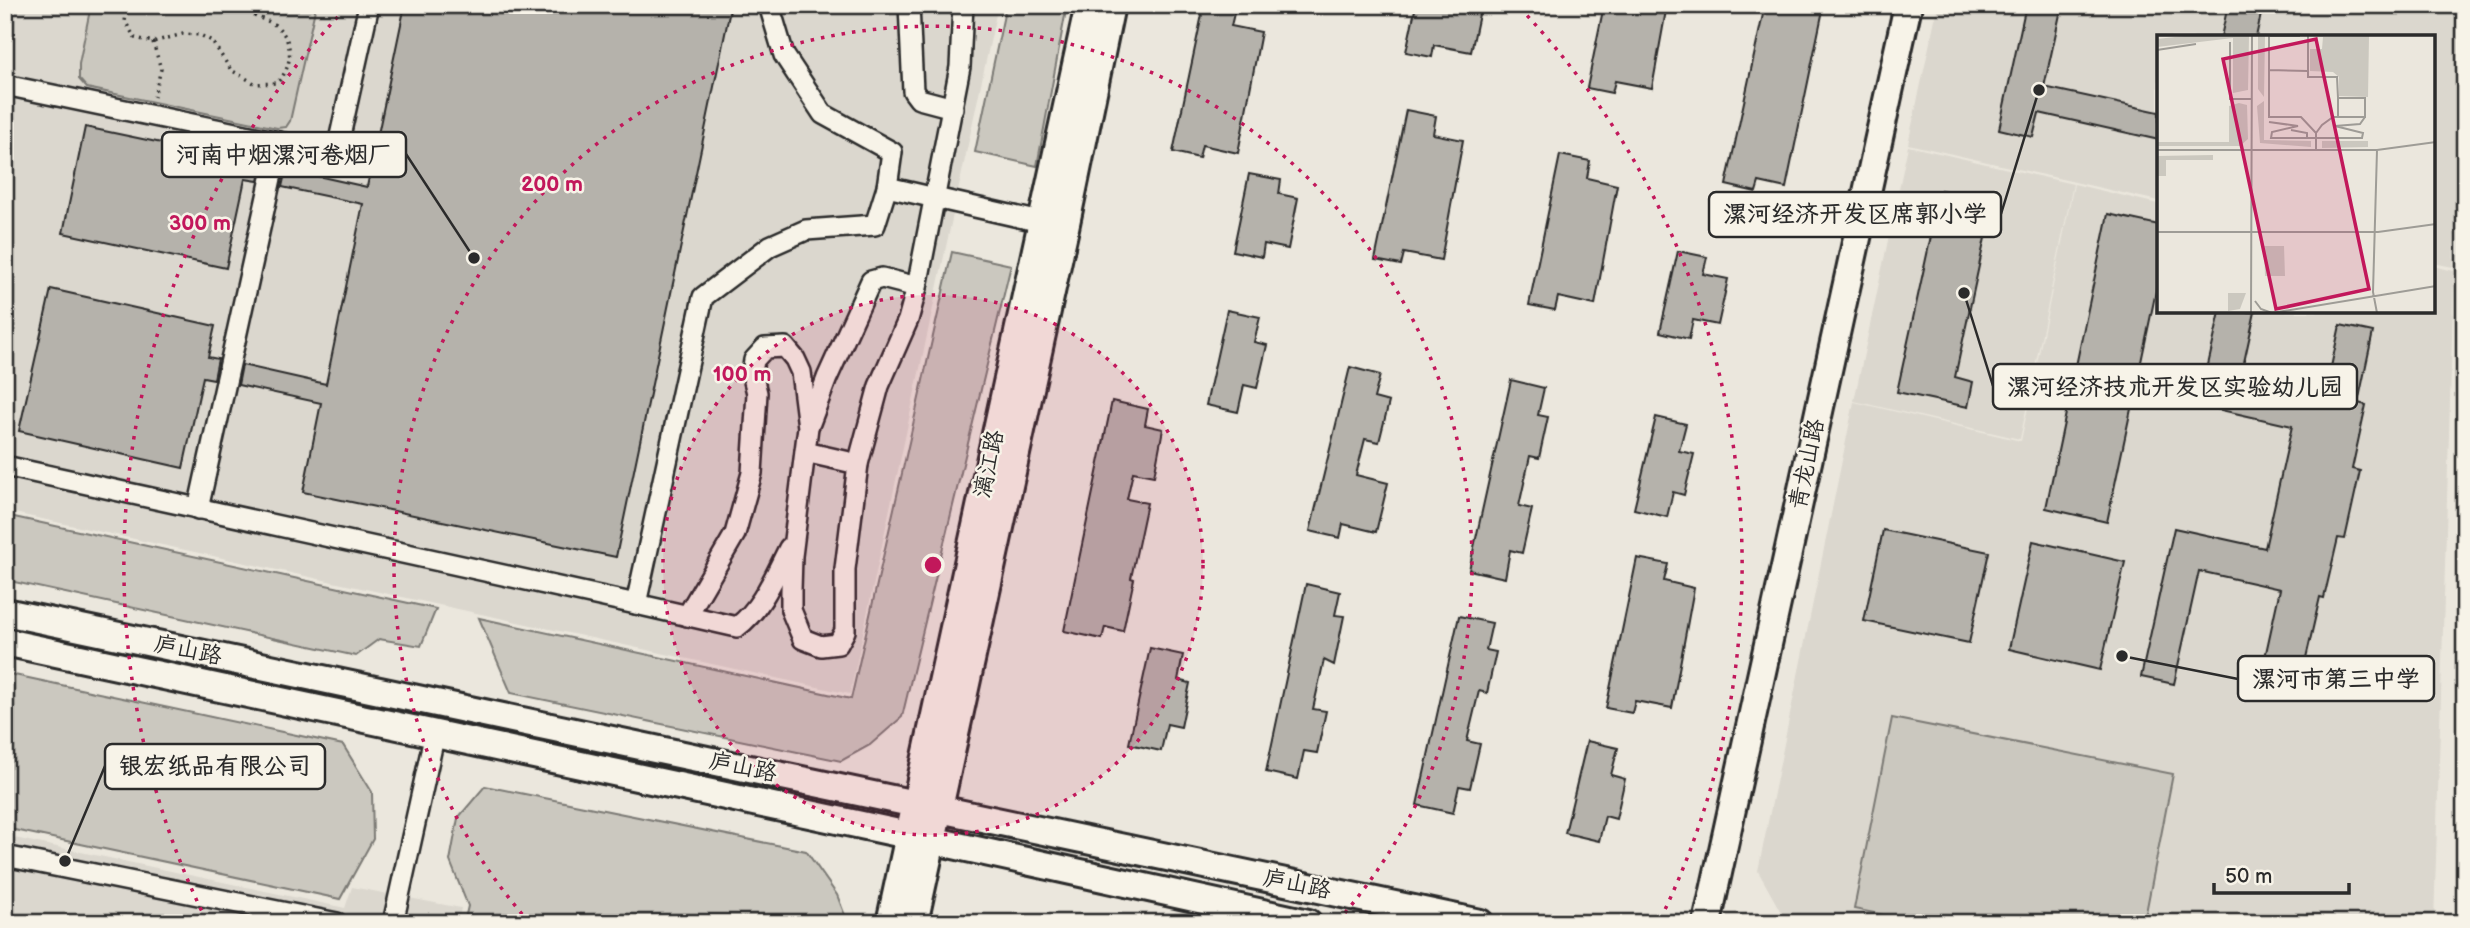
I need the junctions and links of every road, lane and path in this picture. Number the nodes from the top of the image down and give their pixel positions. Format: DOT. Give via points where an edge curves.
graph roads {
  1 [pos="128,5"];
  2 [pos="242,5"];
  3 [pos="369,5"];
  4 [pos="769,5"];
  5 [pos="909,5"];
  6 [pos="963,5"];
  7 [pos="1089,5"];
  8 [pos="1111,5"];
  9 [pos="1908,5"];
  10 [pos="153,42"];
  11 [pos="5,85"];
  12 [pos="953,108"];
  13 [pos="150,115"];
  14 [pos="279,142"];
  15 [pos="887,187"];
  16 [pos="934,198"];
  17 [pos="1054,225"];
  18 [pos="917,287"];
  19 [pos="801,372"];
  20 [pos="827,378"];
  21 [pos="808,427"];
  22 [pos="805,452"];
  23 [pos="858,464"];
  24 [pos="5,466"];
  25 [pos="198,509"];
  26 [pos="794,538"];
  27 [pos="769,586"];
  28 [pos="791,591"];
  29 [pos="636,604"];
  30 [pos="5,612"];
  31 [pos="687,616"];
  32 [pos="5,642"];
  33 [pos="441,704"];
  34 [pos="435,733"];
  35 [pos="927,806"];
  36 [pos="920,837"];
  37 [pos="5,856"];
  38 [pos="337,923"];
  39 [pos="393,923"];
  40 [pos="890,923"];
  41 [pos="914,923"];
  42 [pos="1308,923"];
  43 [pos="1480,923"];
  44 [pos="1707,923"];
  1 -- 10 [label="path" via="125,21 135,38"];
  2 -- 10 [label="path" via="248,15 274,24 285,35 291,57 286,75 277,83 256,84 231,69 212,41 200,35"];
  3 -- 14 [label="street" via="336,154"];
  4 -- 15 [label="street" via="784,55 823,114 892,152"];
  5 -- 12 [label="street" via="913,91 919,99"];
  6 -- 12 [label="street"];
  7 -- 17 [label="main road, 漓江路"];
  8 -- 17 [label="main road, 漓江路"];
  9 -- 44 [label="main road, 青龙山路"];
  10 -- 13 [label="path" via="161,69"];
  11 -- 13 [label="street"];
  12 -- 16 [label="street"];
  13 -- 14 [label="street"];
  14 -- 25 [label="street"];
  15 -- 16 [label="street"];
  15 -- 29 [label="street" via="875,225 806,230 770,246 703,297"];
  16 -- 17 [label="street"];
  16 -- 18 [label="street"];
  17 -- 35 [label="main road, 漓江路"];
  18 -- 20 [label="street" via="882,278 871,281"];
  18 -- 23 [label="street" via="879,386"];
  19 -- 20 [label="street"];
  19 -- 21 [label="street"];
  19 -- 31 [label="street" via="785,347 765,348 754,360 757,393 752,473 735,534"];
  20 -- 21 [label="street"];
  21 -- 22 [label="street"];
  22 -- 23 [label="street"];
  22 -- 26 [label="street"];
  23 -- 28 [label="street" via="845,569 845,631 838,644 821,646 803,639 791,610"];
  24 -- 25 [label="street"];
  25 -- 29 [label="street"];
  26 -- 27 [label="street"];
  26 -- 28 [label="street"];
  27 -- 28 [label="street"];
  27 -- 31 [label="street" via="749,618 737,627"];
  29 -- 31 [label="street"];
  30 -- 33 [label="main road, 庐山路"];
  32 -- 34 [label="main road, 庐山路"];
  33 -- 34 [label="main road"];
  33 -- 35 [label="main road, 庐山路"];
  34 -- 36 [label="main road, 庐山路"];
  34 -- 39 [label="street"];
  35 -- 36 [label="main road, 漓江路"];
  35 -- 43 [label="main road, 庐山路"];
  36 -- 40 [label="main road, 漓江路"];
  36 -- 41 [label="main road, 漓江路"];
  36 -- 42 [label="main road, 庐山路"];
  37 -- 38 [label="street"];
}
